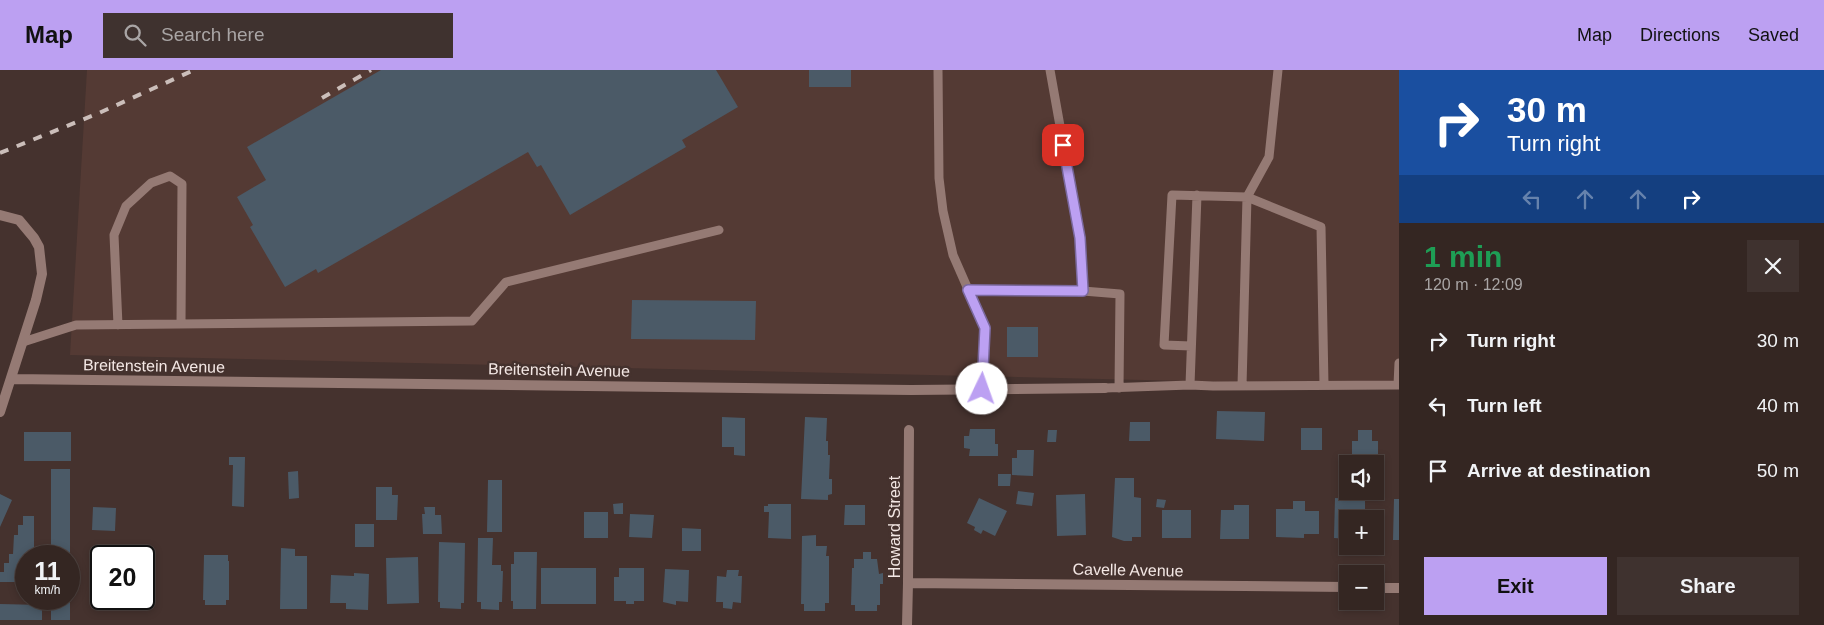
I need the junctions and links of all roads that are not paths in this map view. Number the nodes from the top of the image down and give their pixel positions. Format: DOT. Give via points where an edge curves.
graph roads {
  1 [pos="938,70"];
  2 [pos="1050,70"];
  3 [pos="1278,70"];
  4 [pos="1197,194"];
  5 [pos="1247,197"];
  6 [pos="0,215"];
  7 [pos="719,230"];
  8 [pos="968,290"];
  9 [pos="1083,291"];
  10 [pos="181,324"];
  11 [pos="118,325"];
  12 [pos="23,342"];
  13 [pos="1191,346"];
  14 [pos="1399,363"];
  15 [pos="12,379"];
  16 [pos="1190,385"];
  17 [pos="1324,385"];
  18 [pos="1399,385"];
  19 [pos="1242,386"];
  20 [pos="1105,388"];
  21 [pos="1119,388"];
  22 [pos="982,389"];
  23 [pos="0,412"];
  24 [pos="909,430"];
  25 [pos="908,583"];
  26 [pos="1339,587"];
  27 [pos="1384,588"];
  28 [pos="1399,588"];
  29 [pos="907,625"];
  1 -- 8 [label="lane" via="940,186 953,254"];
  2 -- 9 [label="lane" via="1080,238"];
  3 -- 5 [label="lane" via="1269,158"];
  4 -- 5 [label="lane"];
  4 -- 13 [label="lane"];
  4 -- 13 [label="lane" via="1172,195 1164,345"];
  5 -- 17 [label="lane" via="1321,227"];
  5 -- 19 [label="lane"];
  6 -- 12 [label="street" via="19,220 34,238 42,262 36,300"];
  7 -- 10 [label="lane" via="506,282 472,321"];
  8 -- 9 [label="lane"];
  8 -- 22 [label="lane" via="985,328"];
  9 -- 21 [label="lane" via="1120,294"];
  10 -- 11 [label="lane"];
  10 -- 11 [label="lane" via="182,184 170,176 151,183 126,206 114,235"];
  11 -- 12 [label="lane" via="76,325"];
  12 -- 15 [label="street"];
  13 -- 16 [label="lane"];
  14 -- 18 [label="lane"];
  15 -- 22 [label="street, Breitenstein Avenue"];
  15 -- 23 [label="street"];
  16 -- 19 [label="lane"];
  16 -- 21 [label="lane"];
  17 -- 18 [label="lane"];
  17 -- 19 [label="lane"];
  20 -- 21 [label="lane"];
  20 -- 22 [label="street, Breitenstein Avenue"];
  24 -- 25 [label="street, Howard Street"];
  25 -- 26 [label="street, Cavelle Avenue"];
  25 -- 29 [label="street, Howard Street"];
  27 -- 28 [label="street"];
}
